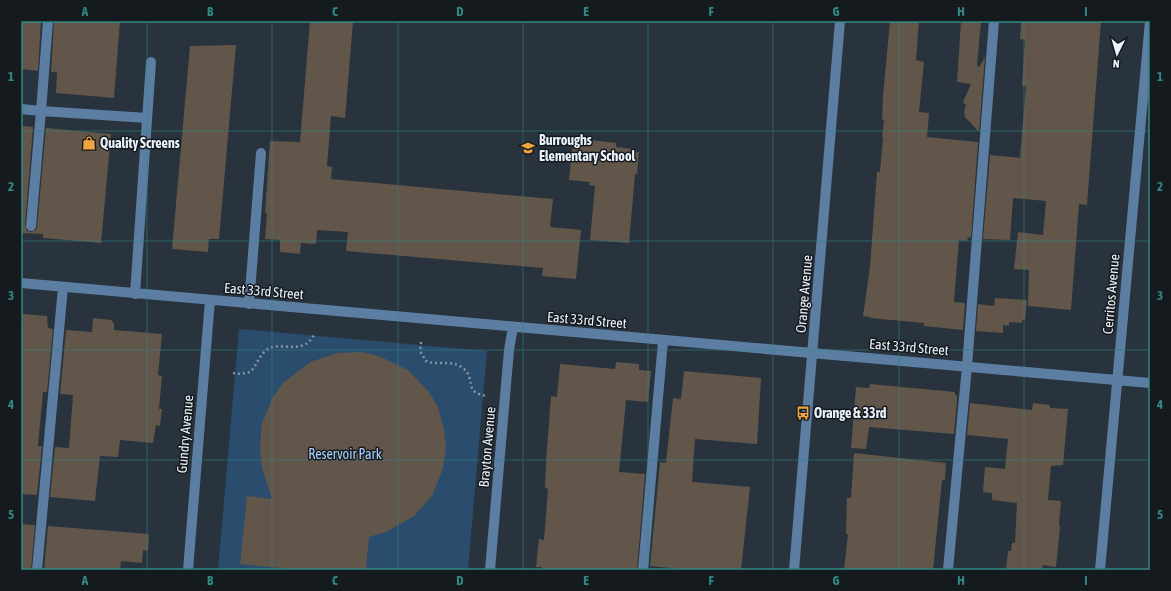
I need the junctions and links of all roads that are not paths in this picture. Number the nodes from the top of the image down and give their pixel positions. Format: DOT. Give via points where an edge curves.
graph roads {
  1 [pos="48,21"];
  2 [pos="840,21"];
  3 [pos="994,21"];
  4 [pos="1150,21"];
  5 [pos="151,62"];
  6 [pos="21,109"];
  7 [pos="41,111"];
  8 [pos="147,118"];
  9 [pos="261,153"];
  10 [pos="31,226"];
  11 [pos="21,283"];
  12 [pos="63,287"];
  13 [pos="135,294"];
  14 [pos="210,300"];
  15 [pos="249,304"];
  16 [pos="513,327"];
  17 [pos="663,341"];
  18 [pos="813,354"];
  19 [pos="967,366"];
  20 [pos="1117,380"];
  21 [pos="1150,383"];
  22 [pos="37,570"];
  23 [pos="188,570"];
  24 [pos="490,570"];
  25 [pos="643,570"];
  26 [pos="794,570"];
  27 [pos="948,570"];
  28 [pos="1100,570"];
  1 -- 7 [label="street"];
  2 -- 18 [label="street, Orange Avenue"];
  3 -- 19 [label="street"];
  4 -- 20 [label="street, Cerritos Avenue"];
  5 -- 8 [label="street"];
  6 -- 7 [label="street"];
  7 -- 8 [label="street"];
  7 -- 10 [label="street"];
  8 -- 13 [label="street"];
  9 -- 15 [label="street"];
  11 -- 12 [label="street, East 33rd Street"];
  12 -- 13 [label="street, East 33rd Street"];
  12 -- 22 [label="street"];
  13 -- 14 [label="street, East 33rd Street"];
  14 -- 15 [label="street, East 33rd Street"];
  14 -- 23 [label="street, Gundry Avenue"];
  15 -- 16 [label="street, East 33rd Street"];
  16 -- 17 [label="street, East 33rd Street"];
  16 -- 24 [label="street, Brayton Avenue" via="508,356"];
  17 -- 18 [label="street, East 33rd Street"];
  17 -- 25 [label="street"];
  18 -- 19 [label="street, East 33rd Street"];
  18 -- 26 [label="street, Orange Avenue"];
  19 -- 20 [label="street, East 33rd Street"];
  19 -- 27 [label="street"];
  20 -- 21 [label="street, East 33rd Street"];
  20 -- 28 [label="street, Cerritos Avenue"];
}
